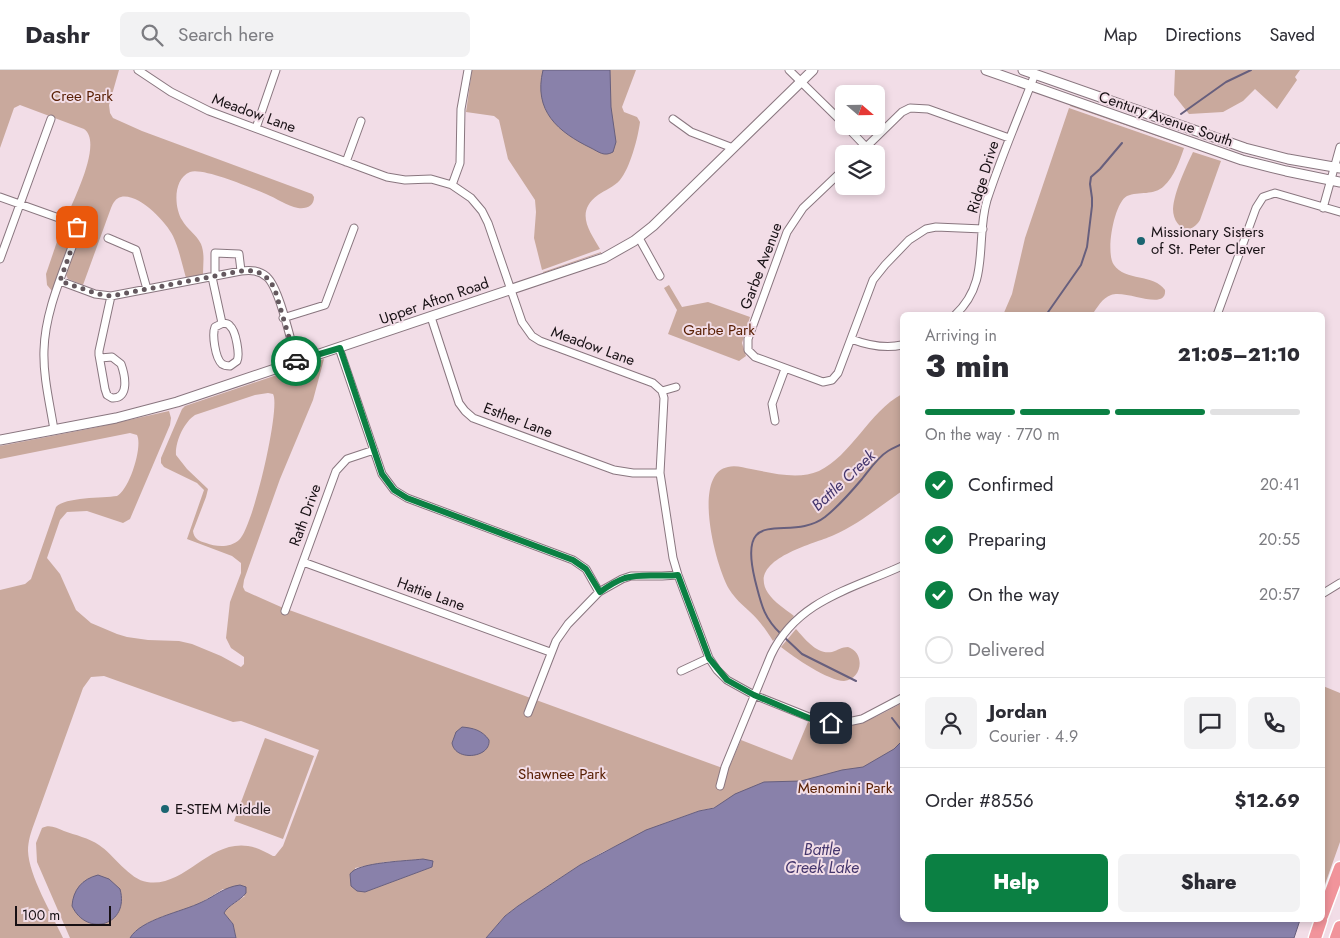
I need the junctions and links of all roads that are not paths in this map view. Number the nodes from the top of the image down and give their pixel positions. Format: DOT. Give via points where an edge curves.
graph roads {
  1 [pos="138,70"];
  2 [pos="276,70"];
  3 [pos="468,70"];
  4 [pos="789,70"];
  5 [pos="813,70"];
  6 [pos="986,70"];
  7 [pos="1023,70"];
  8 [pos="1035,74"];
  9 [pos="801,81"];
  10 [pos="1030,86"];
  11 [pos="835,115"];
  12 [pos="51,119"];
  13 [pos="673,119"];
  14 [pos="361,121"];
  15 [pos="256,128"];
  16 [pos="855,135"];
  17 [pos="1009,138"];
  18 [pos="864,145"];
  19 [pos="868,145"];
  20 [pos="1340,147"];
  21 [pos="733,148"];
  22 [pos="346,162"];
  23 [pos="1337,168"];
  24 [pos="835,178"];
  25 [pos="1335,182"];
  26 [pos="452,185"];
  27 [pos="0,197"];
  28 [pos="20,204"];
  29 [pos="1323,208"];
  30 [pos="1340,212"];
  31 [pos="354,228"];
  32 [pos="983,229"];
  33 [pos="108,238"];
  34 [pos="639,238"];
  35 [pos="0,259"];
  36 [pos="241,271"];
  37 [pos="214,276"];
  38 [pos="660,276"];
  39 [pos="60,281"];
  40 [pos="147,289"];
  41 [pos="511,290"];
  42 [pos="111,296"];
  43 [pos="958,312"];
  44 [pos="1219,312"];
  45 [pos="431,317"];
  46 [pos="284,318"];
  47 [pos="222,323"];
  48 [pos="851,339"];
  49 [pos="900,345"];
  50 [pos="340,348"];
  51 [pos="100,358"];
  52 [pos="297,362"];
  53 [pos="786,369"];
  54 [pos="676,387"];
  55 [pos="662,391"];
  56 [pos="775,421"];
  57 [pos="54,430"];
  58 [pos="0,440"];
  59 [pos="374,450"];
  60 [pos="660,473"];
  61 [pos="303,562"];
  62 [pos="900,567"];
  63 [pos="678,575"];
  64 [pos="1340,583"];
  65 [pos="600,592"];
  66 [pos="1325,592"];
  67 [pos="285,610"];
  68 [pos="550,652"];
  69 [pos="709,658"];
  70 [pos="680,671"];
  71 [pos="754,695"];
  72 [pos="900,699"];
  73 [pos="528,713"];
  74 [pos="720,786"];
  75 [pos="1340,868"];
  76 [pos="1325,908"];
  77 [pos="1320,922"];
  78 [pos="1340,927"];
  79 [pos="1315,938"];
  80 [pos="1336,938"];
  1 -- 15 [label="street, Meadow Lane" via="192,104"];
  2 -- 15 [label="street"];
  3 -- 26 [label="street" via="461,109 460,163"];
  4 -- 9 [label="street"];
  5 -- 9 [label="street, Upper Afton Road"];
  6 -- 10 [label="street, Century Avenue South"];
  7 -- 8 [label="street, Century Avenue South"];
  8 -- 10 [label="street, Ridge Drive"];
  8 -- 23 [label="street, Century Avenue South" via="1245,148"];
  9 -- 11 [label="street"];
  9 -- 21 [label="street, Upper Afton Road"];
  10 -- 17 [label="street, Ridge Drive"];
  10 -- 25 [label="street, Century Avenue South" via="1242,160"];
  12 -- 28 [label="street"];
  13 -- 21 [label="street" via="690,132"];
  14 -- 22 [label="street"];
  15 -- 22 [label="street, Meadow Lane"];
  16 -- 18 [label="street"];
  17 -- 19 [label="street" via="920,108 910,108"];
  17 -- 32 [label="street, Ridge Drive" via="984,212"];
  20 -- 23 [label="street"];
  21 -- 34 [label="street, Upper Afton Road"];
  22 -- 26 [label="street, Meadow Lane" via="387,177 431,179"];
  23 -- 25 [label="street"];
  24 -- 53 [label="street, Garbe Avenue" via="803,208 787,232 746,345 750,354"];
  25 -- 29 [label="street"];
  26 -- 41 [label="street, Meadow Lane" via="471,198 482,211"];
  27 -- 28 [label="street"];
  28 -- 35 [label="street"];
  28 -- 39 [label="street" via="77,227"];
  29 -- 30 [label="street"];
  29 -- 44 [label="street" via="1279,193 1262,198"];
  31 -- 46 [label="street" via="326,304"];
  32 -- 43 [label="street, Ridge Drive" via="980,270 967,301"];
  32 -- 48 [label="street" via="936,227 926,229 909,240 873,280"];
  33 -- 40 [label="street" via="136,250"];
  34 -- 38 [label="street"];
  34 -- 41 [label="street, Upper Afton Road" via="596,262"];
  36 -- 37 [label="street"];
  36 -- 37 [label="street" via="239,254 215,253"];
  36 -- 46 [label="street" via="256,271 267,278 275,290"];
  37 -- 40 [label="street"];
  37 -- 47 [label="street"];
  39 -- 42 [label="street"];
  39 -- 57 [label="street" via="48,316 44,350"];
  40 -- 42 [label="street"];
  41 -- 45 [label="street, Upper Afton Road"];
  41 -- 55 [label="street, Meadow Lane" via="522,322 532,336 653,383"];
  42 -- 51 [label="street" via="99,345"];
  45 -- 50 [label="street, Upper Afton Road"];
  45 -- 60 [label="street, Esther Lane" via="457,398 473,418 614,470"];
  46 -- 52 [label="street"];
  47 -- 47 [label="street" via="215,327 213,336 218,360 230,366 237,361 238,353 232,328"];
  48 -- 49 [label="street" via="874,346"];
  48 -- 53 [label="street, Garbe Avenue" via="838,373 832,380 823,382"];
  50 -- 52 [label="street, Upper Afton Road"];
  50 -- 59 [label="street"];
  51 -- 51 [label="street" via="106,394 112,398 120,397 125,386 121,364 113,358"];
  52 -- 57 [label="street, Upper Afton Road" via="162,406"];
  53 -- 56 [label="street" via="772,404"];
  54 -- 55 [label="street"];
  55 -- 60 [label="street"];
  57 -- 58 [label="street, Upper Afton Road"];
  59 -- 61 [label="street, Rath Drive" via="347,459 336,471"];
  59 -- 65 [label="street" via="382,474 394,490 407,498 573,560 586,569"];
  60 -- 63 [label="street"];
  61 -- 67 [label="street, Rath Drive"];
  61 -- 68 [label="street, Hattie Lane"];
  62 -- 71 [label="street" via="831,596 808,610 780,640"];
  63 -- 65 [label="street" via="631,576"];
  63 -- 69 [label="street"];
  64 -- 66 [label="street"];
  65 -- 68 [label="street" via="561,632"];
  68 -- 73 [label="street"];
  69 -- 70 [label="street"];
  69 -- 71 [label="street" via="727,680"];
  71 -- 72 [label="street" via="809,718 831,723 862,719"];
  71 -- 74 [label="street"];
  75 -- 76 [label="highway"];
  77 -- 79 [label="highway"];
  78 -- 80 [label="highway"];
}
